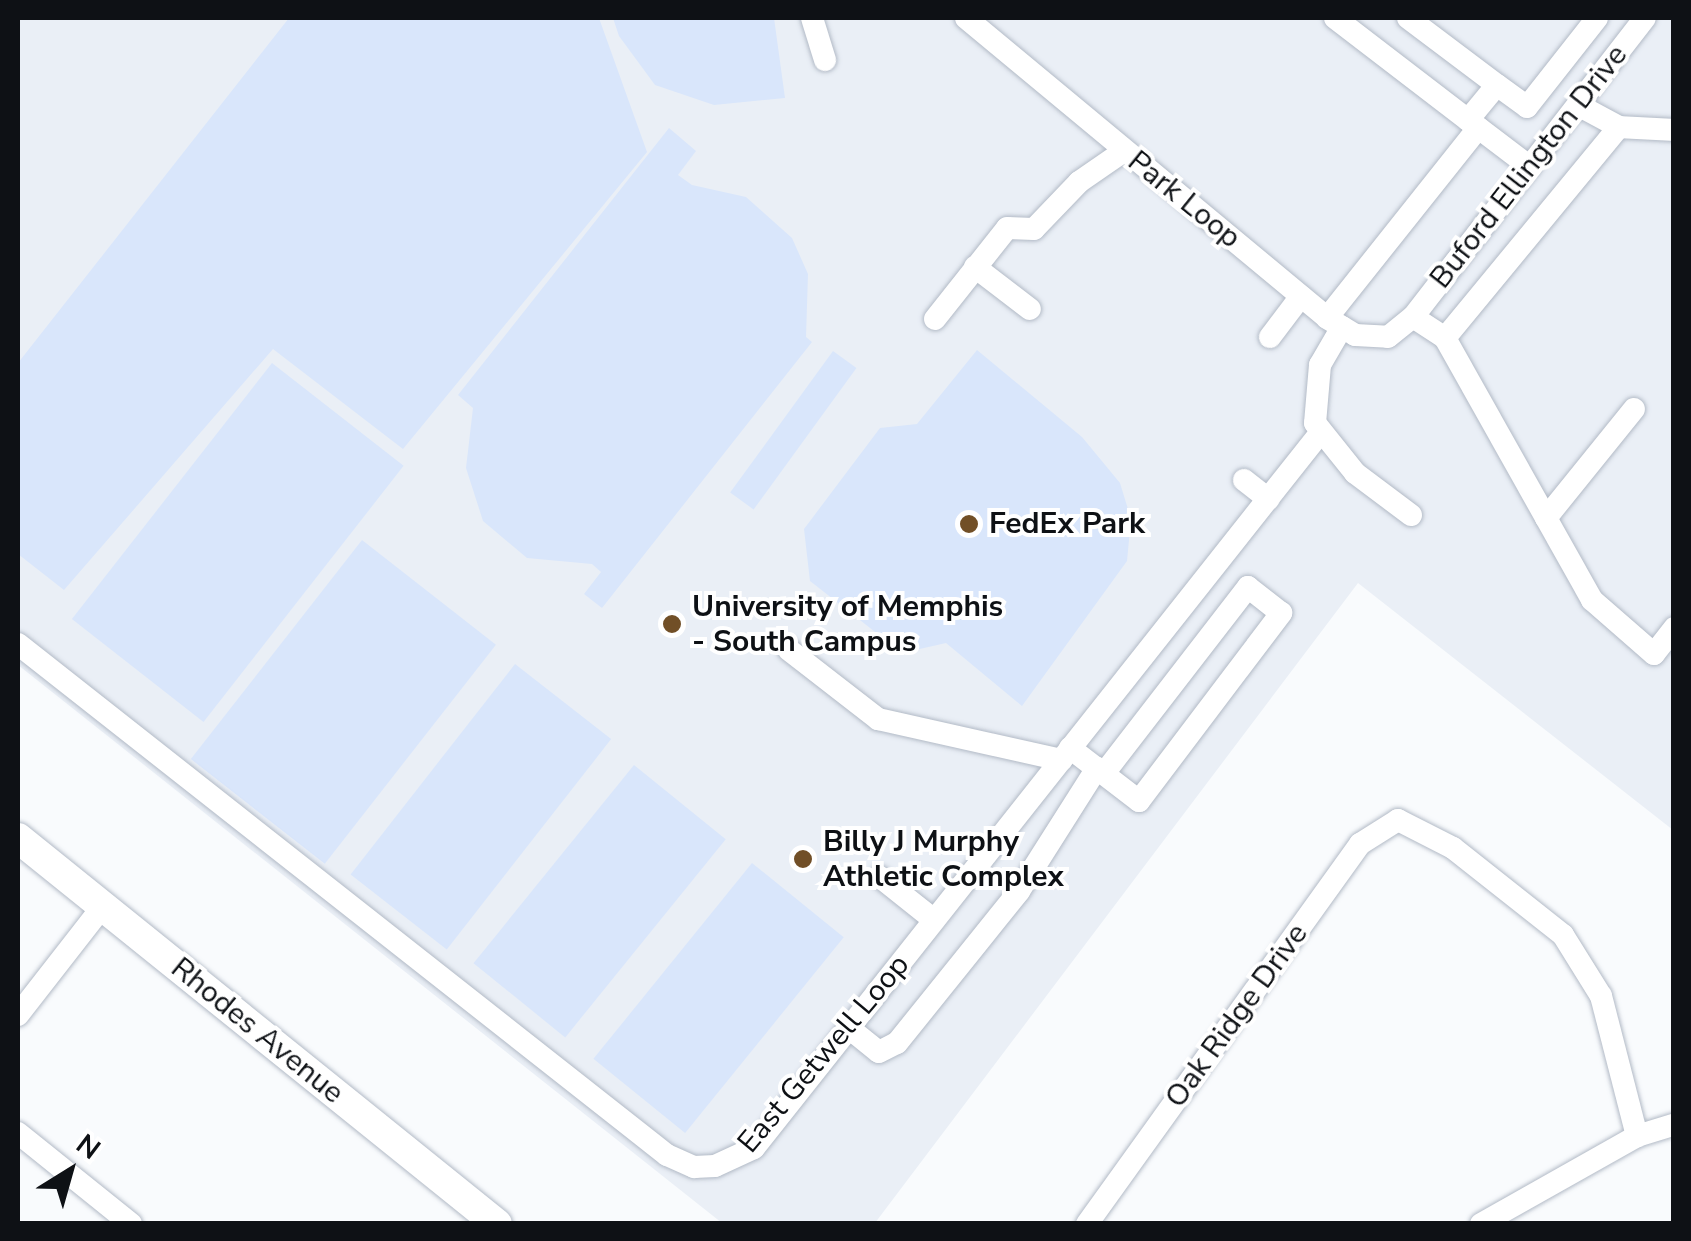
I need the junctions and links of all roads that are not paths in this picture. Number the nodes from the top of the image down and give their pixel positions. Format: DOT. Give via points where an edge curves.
graph roads {
  1 [pos="812,18"];
  2 [pos="966,18"];
  3 [pos="1335,18"];
  4 [pos="1408,18"];
  5 [pos="1598,18"];
  6 [pos="1646,18"];
  7 [pos="825,60"];
  8 [pos="1497,84"];
  9 [pos="1578,105"];
  10 [pos="1473,124"];
  11 [pos="1620,127"];
  12 [pos="1674,130"];
  13 [pos="1124,151"];
  14 [pos="1530,167"];
  15 [pos="976,267"];
  16 [pos="1301,296"];
  17 [pos="1030,309"];
  18 [pos="1413,317"];
  19 [pos="936,319"];
  20 [pos="1334,322"];
  21 [pos="1270,337"];
  22 [pos="1446,338"];
  23 [pos="1634,409"];
  24 [pos="1320,433"];
  25 [pos="1244,480"];
  26 [pos="1268,499"];
  27 [pos="1411,515"];
  28 [pos="1546,518"];
  29 [pos="1217,563"];
  30 [pos="1248,587"];
  31 [pos="1674,628"];
  32 [pos="18,644"];
  33 [pos="789,650"];
  34 [pos="1066,754"];
  35 [pos="1100,771"];
  36 [pos="18,838"];
  37 [pos="880,877"];
  38 [pos="102,907"];
  39 [pos="934,920"];
  40 [pos="18,1015"];
  41 [pos="848,1028"];
  42 [pos="1674,1124"];
  43 [pos="18,1133"];
  44 [pos="1637,1136"];
  45 [pos="131,1224"];
  46 [pos="498,1224"];
  47 [pos="1087,1224"];
  48 [pos="1481,1224"];
  1 -- 7 [label="street"];
  2 -- 13 [label="street, Park Loop"];
  3 -- 10 [label="street"];
  4 -- 8 [label="street"];
  5 -- 8 [label="street" via="1527,106"];
  6 -- 9 [label="street, Buford Ellington Drive"];
  8 -- 10 [label="street"];
  9 -- 11 [label="street"];
  9 -- 14 [label="street, Buford Ellington Drive"];
  10 -- 14 [label="street"];
  10 -- 20 [label="street"];
  11 -- 12 [label="street"];
  11 -- 22 [label="street"];
  13 -- 15 [label="street" via="1079,182 1034,229 1007,228"];
  13 -- 16 [label="street, Park Loop"];
  14 -- 18 [label="street, Buford Ellington Drive"];
  15 -- 17 [label="street"];
  15 -- 19 [label="street"];
  16 -- 20 [label="street, Park Loop"];
  16 -- 21 [label="street"];
  18 -- 20 [label="street" via="1388,337"];
  18 -- 22 [label="street"];
  20 -- 24 [label="street" via="1313,398"];
  22 -- 28 [label="street"];
  23 -- 28 [label="street"];
  24 -- 26 [label="street, East Getwell Loop"];
  24 -- 27 [label="street" via="1356,473"];
  25 -- 26 [label="street"];
  26 -- 29 [label="street, East Getwell Loop"];
  28 -- 31 [label="street" via="1592,600 1654,654"];
  29 -- 30 [label="street"];
  29 -- 34 [label="street, East Getwell Loop"];
  30 -- 35 [label="street"];
  30 -- 35 [label="street" via="1281,613 1139,801"];
  32 -- 41 [label="street, East Getwell Loop" via="666,1155 694,1167 738,1160"];
  33 -- 34 [label="street" via="878,720"];
  34 -- 35 [label="street"];
  34 -- 39 [label="street, East Getwell Loop"];
  35 -- 41 [label="street" via="1018,890 898,1043 879,1052"];
  36 -- 38 [label="main road, Rhodes Avenue"];
  37 -- 39 [label="street"];
  38 -- 40 [label="street"];
  38 -- 46 [label="main road, Rhodes Avenue"];
  39 -- 41 [label="street, East Getwell Loop"];
  42 -- 44 [label="street"];
  43 -- 45 [label="street"];
  44 -- 47 [label="street, Oak Ridge Drive" via="1600,996 1564,934 1453,848 1398,820 1360,844"];
  44 -- 48 [label="street"];
}
